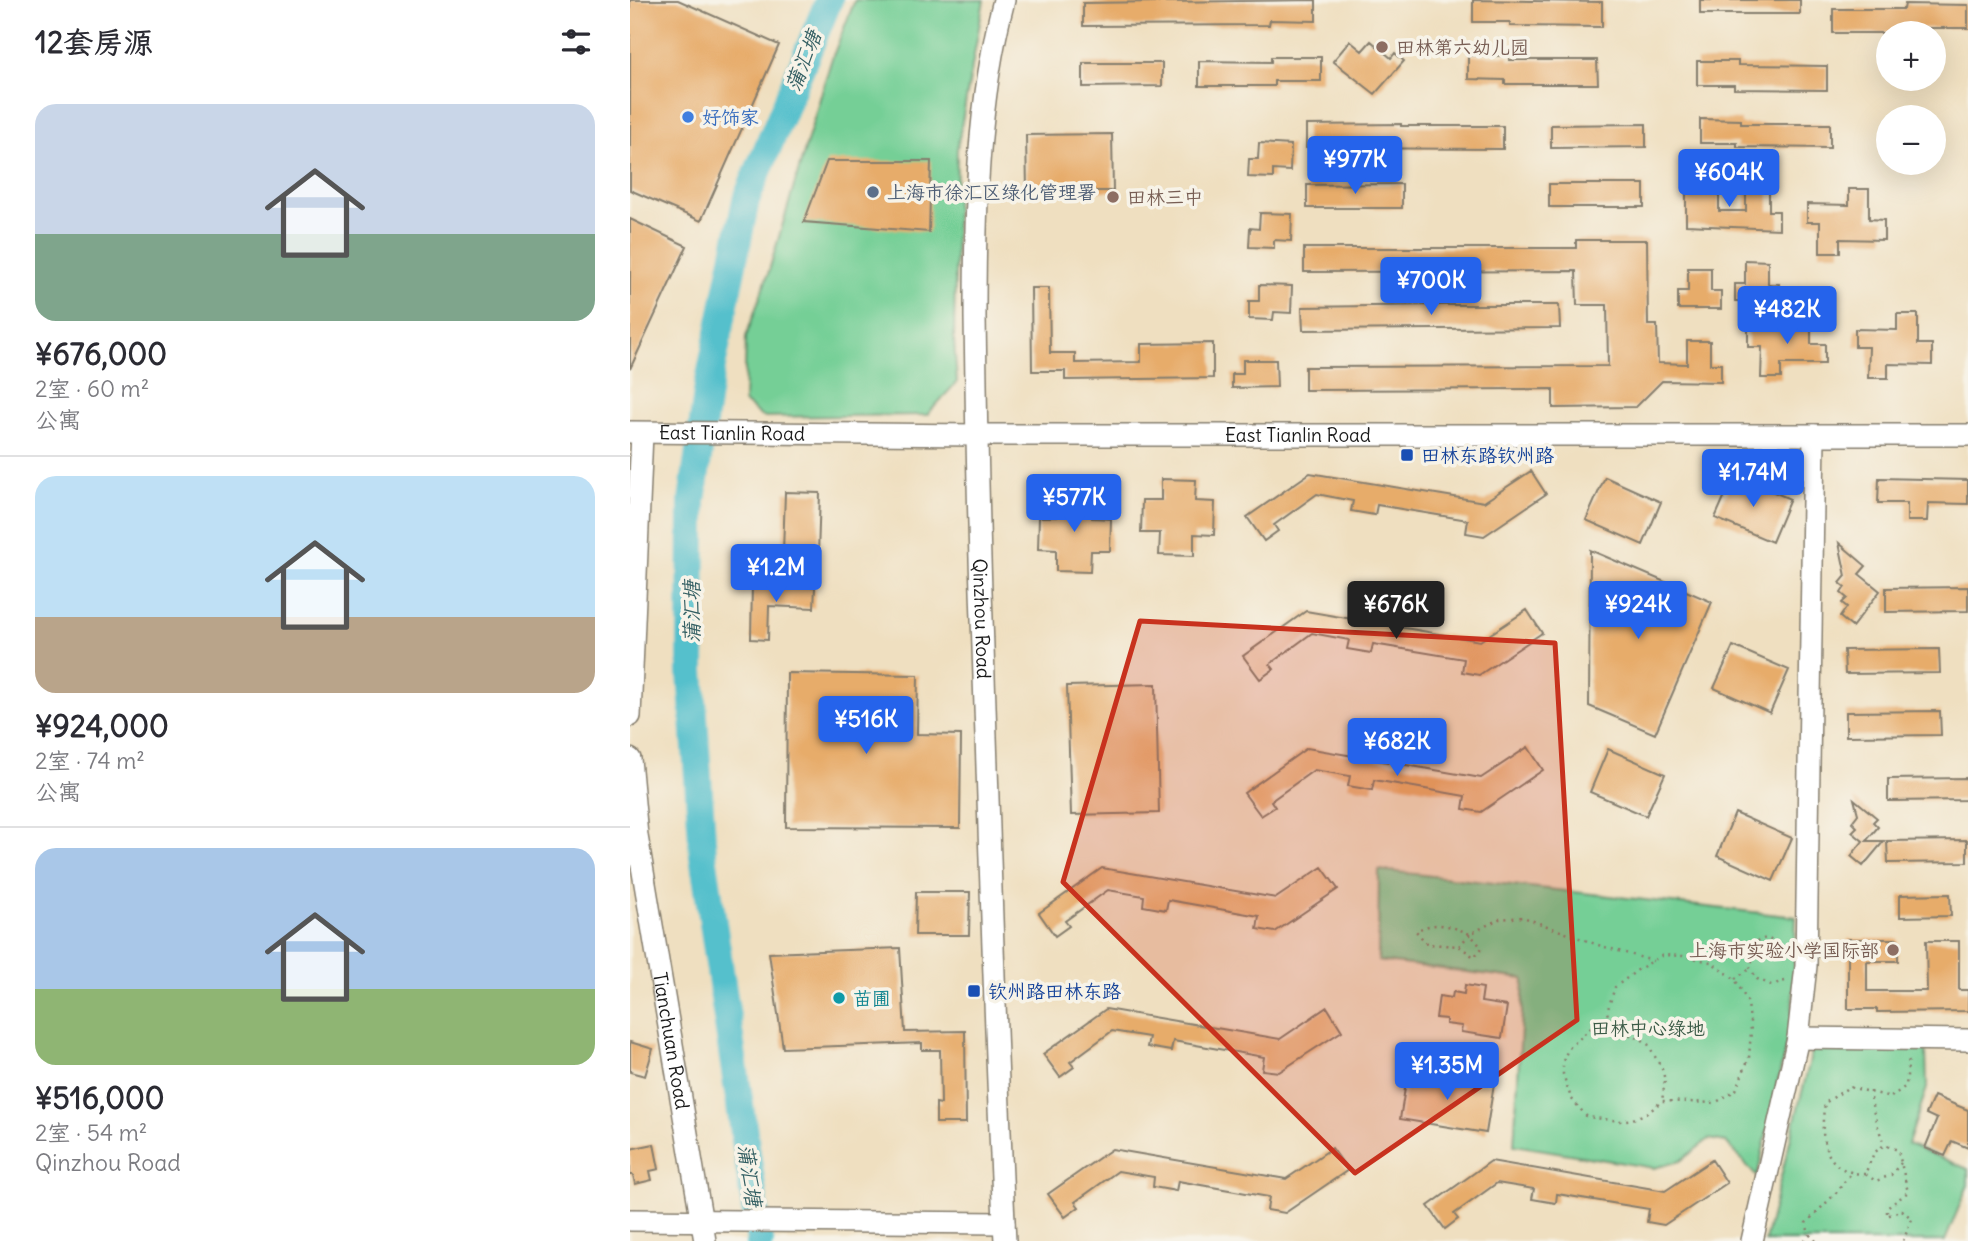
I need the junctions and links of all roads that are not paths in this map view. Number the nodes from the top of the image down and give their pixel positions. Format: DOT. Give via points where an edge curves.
graph roads {
  1 [pos="1004,0"];
  2 [pos="643,433"];
  3 [pos="976,435"];
  4 [pos="1814,435"];
  5 [pos="1968,435"];
  6 [pos="630,716"];
  7 [pos="630,759"];
  8 [pos="1798,1038"];
  9 [pos="1968,1040"];
  10 [pos="630,1220"];
  11 [pos="703,1230"];
  12 [pos="1004,1232"];
  13 [pos="1752,1241"];
  1 -- 3 [label="street, Qinzhou Road" via="978,166"];
  2 -- 3 [label="street, East Tianlin Road"];
  2 -- 6 [label="street"];
  3 -- 4 [label="street, East Tianlin Road"];
  3 -- 12 [label="street, Qinzhou Road"];
  4 -- 5 [label="street, East Tianlin Road"];
  4 -- 8 [label="street"];
  7 -- 11 [label="street, Tianchuan Road" via="637,836"];
  8 -- 9 [label="street"];
  8 -- 13 [label="street"];
  10 -- 11 [label="street"];
  11 -- 12 [label="street" via="730,1220"];
}
